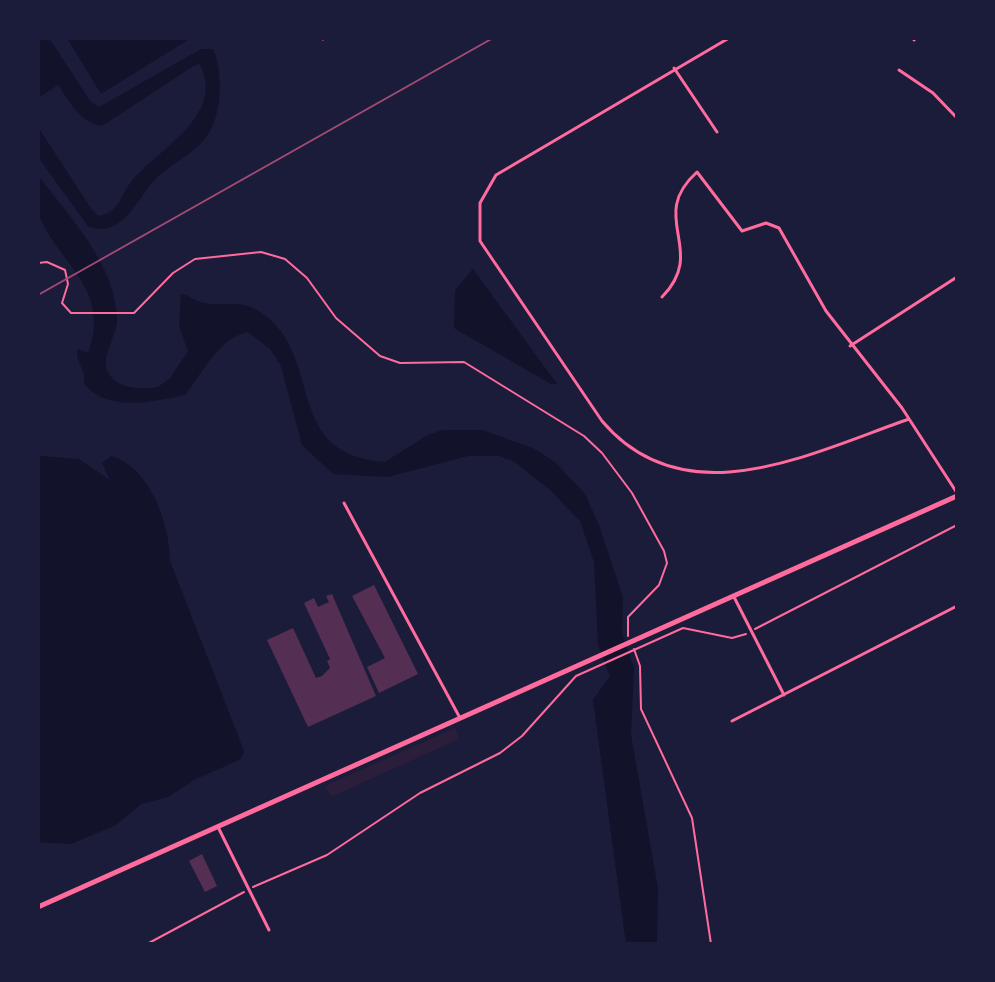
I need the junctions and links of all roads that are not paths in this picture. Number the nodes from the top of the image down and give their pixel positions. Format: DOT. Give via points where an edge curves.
graph roads {
  1 [pos="729,38"];
  2 [pos="674,68"];
  3 [pos="899,70"];
  4 [pos="957,118"];
  5 [pos="717,132"];
  6 [pos="957,277"];
  7 [pos="662,297"];
  8 [pos="850,346"];
  9 [pos="909,419"];
  10 [pos="957,494"];
  11 [pos="344,503"];
  12 [pos="734,597"];
  13 [pos="957,606"];
  14 [pos="784,695"];
  15 [pos="460,718"];
  16 [pos="732,721"];
  17 [pos="218,827"];
  18 [pos="38,907"];
  19 [pos="269,930"];
  1 -- 2 [label="street"];
  2 -- 5 [label="street"];
  2 -- 9 [label="street" via="496,175 477,214 485,251 602,421 624,442 657,461 700,473 734,474"];
  3 -- 4 [label="street"];
  6 -- 8 [label="street"];
  7 -- 8 [label="street" via="682,266 683,246 673,214 676,202 697,172 742,231 766,223 779,228"];
  8 -- 9 [label="street"];
  9 -- 10 [label="street"];
  10 -- 12 [label="main road"];
  11 -- 15 [label="street"];
  12 -- 14 [label="street"];
  12 -- 15 [label="main road"];
  13 -- 14 [label="street"];
  14 -- 16 [label="street"];
  15 -- 17 [label="main road"];
  17 -- 18 [label="main road"];
  17 -- 19 [label="street"];
}
